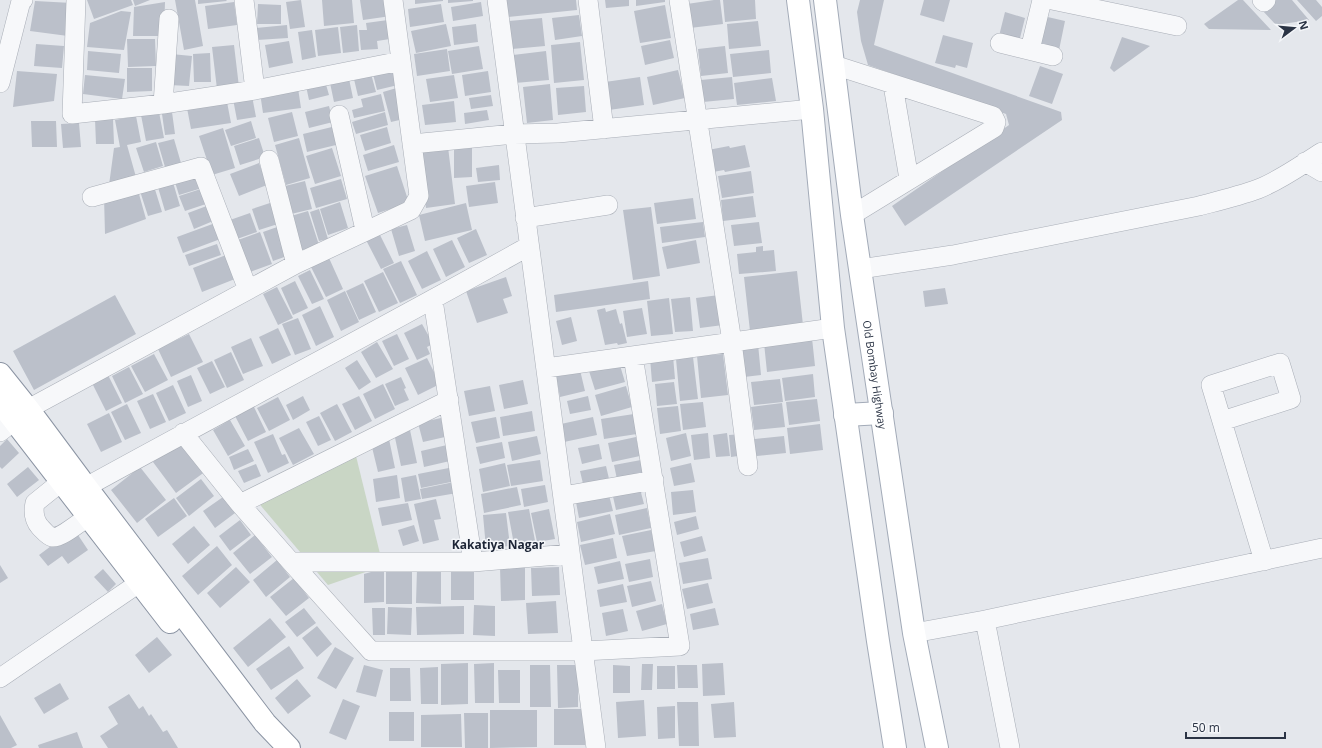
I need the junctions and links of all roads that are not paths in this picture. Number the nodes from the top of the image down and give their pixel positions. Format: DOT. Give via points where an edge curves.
graph roads {
  1 [pos="23,0"];
  2 [pos="76,0"];
  3 [pos="244,0"];
  4 [pos="393,0"];
  5 [pos="496,0"];
  6 [pos="588,0"];
  7 [pos="679,0"];
  8 [pos="798,0"];
  9 [pos="825,0"];
  10 [pos="1042,0"];
  11 [pos="1052,0"];
  12 [pos="1262,0"];
  13 [pos="1266,0"];
  14 [pos="169,18"];
  15 [pos="1177,26"];
  16 [pos="1000,43"];
  17 [pos="1030,50"];
  18 [pos="1053,56"];
  19 [pos="401,61"];
  20 [pos="834,65"];
  21 [pos="0,83"];
  22 [pos="893,85"];
  23 [pos="255,90"];
  24 [pos="163,104"];
  25 [pos="812,109"];
  26 [pos="339,115"];
  27 [pos="698,121"];
  28 [pos="604,129"];
  29 [pos="514,134"];
  30 [pos="412,144"];
  31 [pos="1322,152"];
  32 [pos="269,160"];
  33 [pos="1305,162"];
  34 [pos="1322,172"];
  35 [pos="909,179"];
  36 [pos="92,197"];
  37 [pos="608,205"];
  38 [pos="852,215"];
  39 [pos="525,218"];
  40 [pos="365,230"];
  41 [pos="529,246"];
  42 [pos="296,264"];
  43 [pos="860,269"];
  44 [pos="248,290"];
  45 [pos="433,300"];
  46 [pos="833,328"];
  47 [pos="732,342"];
  48 [pos="633,356"];
  49 [pos="546,368"];
  50 [pos="0,374"];
  51 [pos="449,400"];
  52 [pos="0,402"];
  53 [pos="882,413"];
  54 [pos="845,415"];
  55 [pos="14,420"];
  56 [pos="1222,421"];
  57 [pos="184,433"];
  58 [pos="748,466"];
  59 [pos="654,480"];
  60 [pos="61,482"];
  61 [pos="86,487"];
  62 [pos="563,496"];
  63 [pos="240,504"];
  64 [pos="88,517"];
  65 [pos="1322,548"];
  66 [pos="570,554"];
  67 [pos="1264,561"];
  68 [pos="291,562"];
  69 [pos="473,562"];
  70 [pos="139,583"];
  71 [pos="985,620"];
  72 [pos="914,633"];
  73 [pos="583,651"];
  74 [pos="0,678"];
  75 [pos="271,748"];
  76 [pos="289,748"];
  77 [pos="596,748"];
  78 [pos="895,748"];
  79 [pos="936,748"];
  80 [pos="1010,748"];
  1 -- 21 [label="street"];
  2 -- 24 [label="street" via="72,114"];
  3 -- 23 [label="street"];
  4 -- 19 [label="street"];
  5 -- 29 [label="street"];
  6 -- 28 [label="street"];
  7 -- 27 [label="street"];
  8 -- 25 [label="main road"];
  9 -- 20 [label="main road, Old Bombay Highway"];
  10 -- 17 [label="street"];
  11 -- 15 [label="street"];
  12 -- 13 [label="street"];
  14 -- 24 [label="street"];
  16 -- 17 [label="street"];
  17 -- 18 [label="street"];
  19 -- 23 [label="street"];
  19 -- 30 [label="street"];
  20 -- 22 [label="street"];
  20 -- 38 [label="main road, Old Bombay Highway"];
  22 -- 35 [label="street"];
  22 -- 35 [label="street" via="993,116 996,122 994,128"];
  23 -- 24 [label="street"];
  25 -- 27 [label="street"];
  25 -- 46 [label="main road"];
  26 -- 40 [label="street"];
  27 -- 28 [label="street"];
  27 -- 47 [label="street"];
  28 -- 29 [label="street"];
  29 -- 30 [label="street"];
  29 -- 39 [label="street"];
  30 -- 40 [label="street" via="419,196 411,210"];
  31 -- 33 [label="street"];
  32 -- 42 [label="street"];
  33 -- 34 [label="street"];
  33 -- 43 [label="street" via="1259,188 1198,206 953,255"];
  35 -- 38 [label="street"];
  36 -- 44 [label="street" via="201,167"];
  37 -- 39 [label="street"];
  38 -- 43 [label="main road, Old Bombay Highway"];
  39 -- 41 [label="street"];
  40 -- 42 [label="street"];
  41 -- 45 [label="street"];
  41 -- 49 [label="street"];
  42 -- 44 [label="street"];
  43 -- 53 [label="main road, Old Bombay Highway"];
  44 -- 55 [label="street"];
  45 -- 51 [label="street"];
  45 -- 57 [label="street"];
  46 -- 47 [label="street"];
  46 -- 54 [label="main road"];
  47 -- 48 [label="street"];
  47 -- 58 [label="street"];
  48 -- 49 [label="street"];
  48 -- 59 [label="street"];
  49 -- 62 [label="street"];
  50 -- 55 [label="main road"];
  51 -- 63 [label="street"];
  51 -- 69 [label="street"];
  52 -- 55 [label="main road"];
  53 -- 54 [label="main road"];
  53 -- 72 [label="main road, Old Bombay Highway"];
  54 -- 78 [label="main road"];
  55 -- 60 [label="main road"];
  55 -- 61 [label="main road"];
  56 -- 67 [label="street"];
  57 -- 61 [label="street"];
  57 -- 63 [label="street"];
  59 -- 62 [label="street"];
  59 -- 73 [label="street" via="680,646"];
  60 -- 64 [label="main road"];
  60 -- 64 [label="street" via="35,503 34,514 37,524 52,537 57,537"];
  61 -- 76 [label="main road" via="266,723"];
  62 -- 66 [label="street"];
  63 -- 68 [label="street"];
  64 -- 70 [label="main road"];
  65 -- 67 [label="street"];
  66 -- 69 [label="street"];
  66 -- 73 [label="street"];
  67 -- 71 [label="street"];
  68 -- 69 [label="street"];
  68 -- 73 [label="street" via="371,651"];
  70 -- 74 [label="street"];
  70 -- 75 [label="main road"];
  71 -- 72 [label="street"];
  71 -- 80 [label="street"];
  72 -- 79 [label="main road, Old Bombay Highway"];
  73 -- 77 [label="street"];
}
